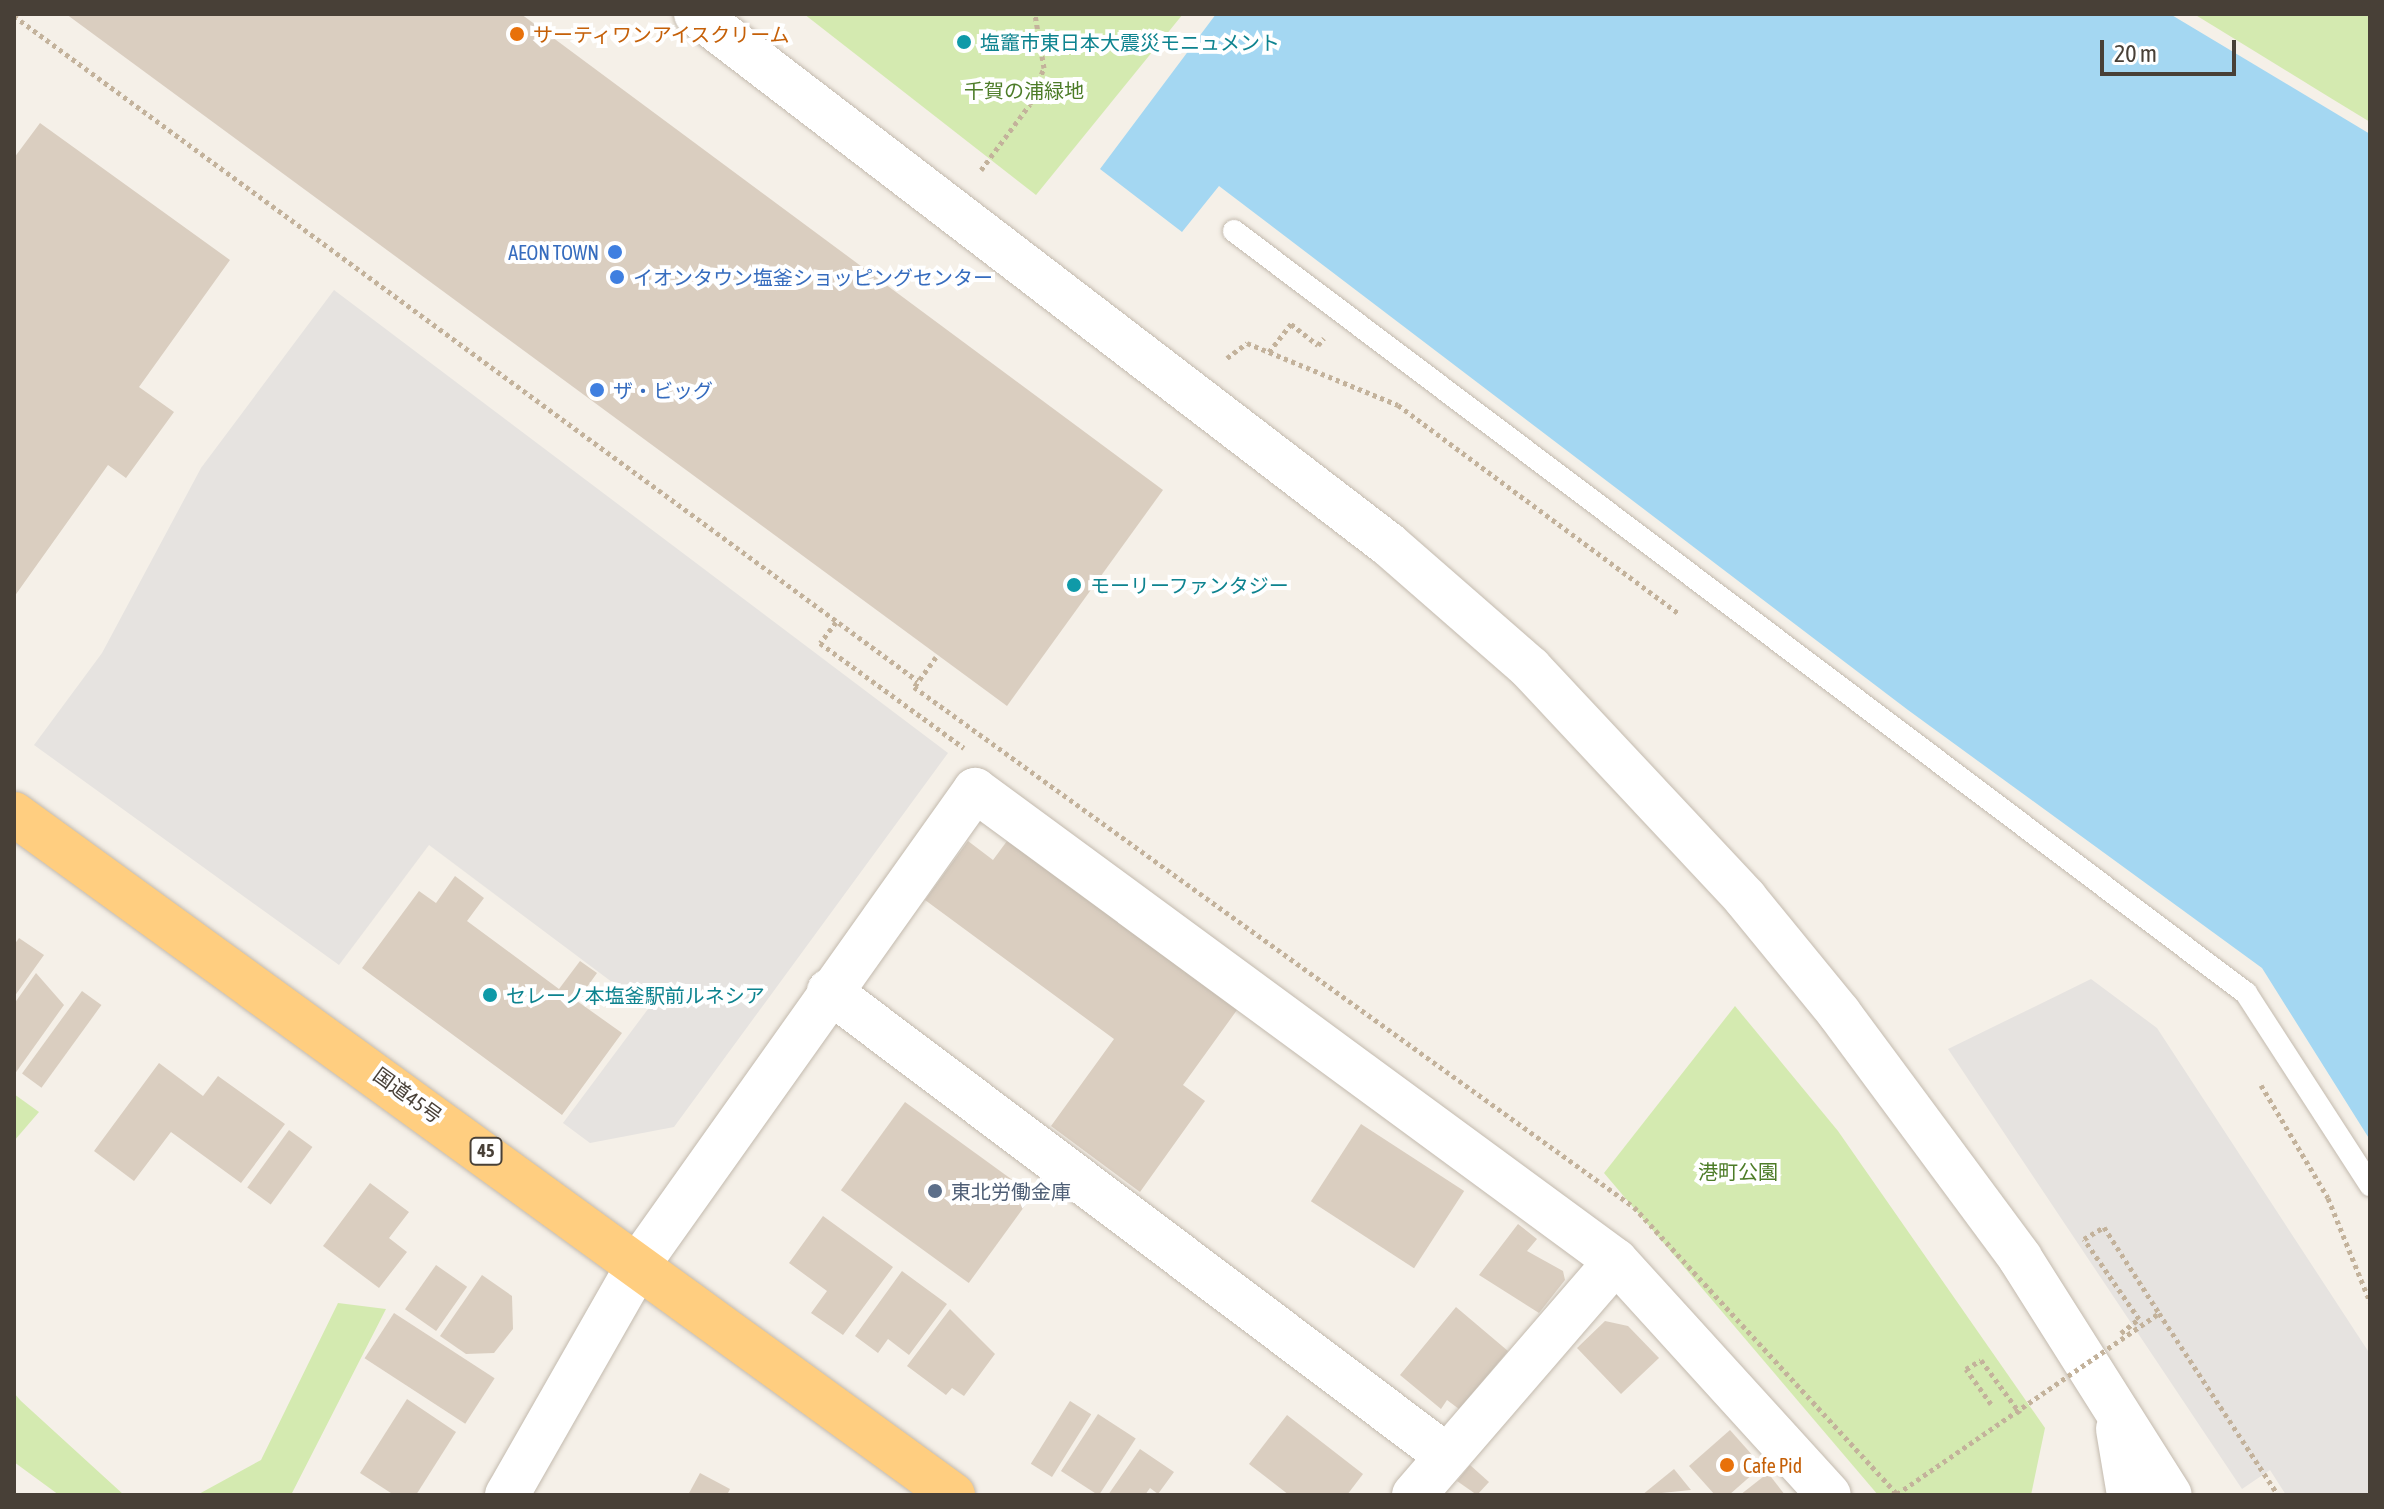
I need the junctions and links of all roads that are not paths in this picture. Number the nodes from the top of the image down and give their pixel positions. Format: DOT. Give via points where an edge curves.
graph roads {
  1 [pos="696,14"];
  2 [pos="1234,231"];
  3 [pos="14,814"];
  4 [pos="829,991"];
  5 [pos="2370,1185"];
  6 [pos="1616,1261"];
  7 [pos="640,1262"];
  8 [pos="2112,1403"];
  9 [pos="1447,1456"];
  10 [pos="507,1495"];
  11 [pos="953,1495"];
  12 [pos="1414,1495"];
  13 [pos="1829,1495"];
  14 [pos="2129,1495"];
  15 [pos="2170,1495"];
  1 -- 8 [label="street" via="1388,544 1530,668 1745,898 1839,1013 2020,1258"];
  2 -- 5 [label="lane" via="2246,993"];
  3 -- 7 [label="highway, 国道45号 / 45"];
  4 -- 6 [label="street" via="975,790"];
  4 -- 7 [label="street"];
  4 -- 9 [label="street"];
  6 -- 9 [label="street"];
  6 -- 13 [label="street"];
  7 -- 10 [label="street"];
  7 -- 11 [label="highway, 国道45号 / 45"];
  8 -- 14 [label="street"];
  8 -- 15 [label="street"];
  9 -- 12 [label="street"];
}
